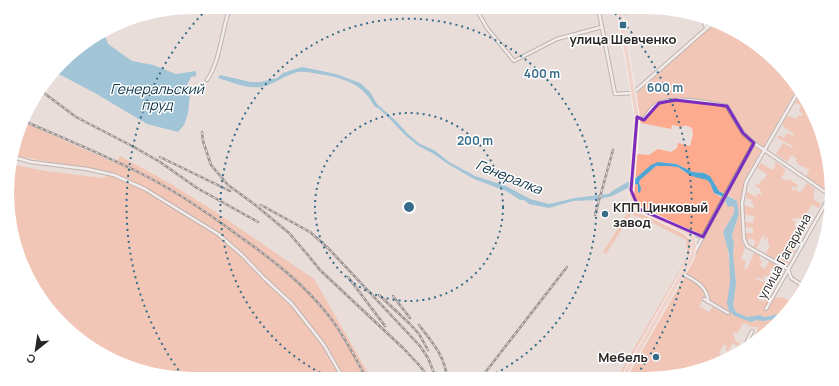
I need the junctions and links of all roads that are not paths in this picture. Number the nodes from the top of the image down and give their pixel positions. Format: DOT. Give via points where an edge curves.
graph roads {
  1 [pos="228,14"];
  2 [pos="479,14"];
  3 [pos="599,14"];
  4 [pos="620,14"];
  5 [pos="703,23"];
  6 [pos="710,26"];
  7 [pos="602,27"];
  8 [pos="707,28"];
  9 [pos="207,80"];
  10 [pos="634,93"];
  11 [pos="796,96"];
  12 [pos="637,117"];
  13 [pos="754,143"];
  14 [pos="764,150"];
  15 [pos="17,158"];
  16 [pos="825,190"];
  17 [pos="825,204"];
  18 [pos="687,232"];
  19 [pos="703,237"];
  20 [pos="692,258"];
  21 [pos="788,269"];
  22 [pos="683,274"];
  23 [pos="800,284"];
  24 [pos="704,300"];
  25 [pos="708,302"];
  26 [pos="766,309"];
  27 [pos="728,313"];
  28 [pos="752,331"];
  29 [pos="747,341"];
  30 [pos="340,372"];
  31 [pos="626,372"];
  1 -- 9 [label="street" via="213,72"];
  2 -- 7 [label="street" via="514,61 557,39"];
  3 -- 7 [label="street"];
  4 -- 10 [label="main road"];
  5 -- 8 [label="street"];
  6 -- 8 [label="street"];
  7 -- 10 [label="street" via="615,94"];
  8 -- 10 [label="street"];
  10 -- 12 [label="main road"];
  11 -- 14 [label="street"];
  12 -- 13 [label="street" via="644,119 659,103 675,100 719,104 727,106 743,133"];
  12 -- 18 [label="main road" via="631,190 633,202 639,209"];
  13 -- 14 [label="street"];
  13 -- 19 [label="street"];
  14 -- 16 [label="street"];
  14 -- 21 [label="street" via="746,182 742,203 744,239 747,246"];
  15 -- 30 [label="street" via="114,175 145,189 218,234 292,304 324,345"];
  17 -- 21 [label="street, улица Гагарина"];
  18 -- 19 [label="street"];
  18 -- 20 [label="main road" via="694,247"];
  19 -- 20 [label="street"];
  20 -- 22 [label="main road"];
  21 -- 23 [label="street" via="791,278"];
  21 -- 26 [label="street, улица Гагарина"];
  22 -- 25 [label="street" via="700,284"];
  22 -- 31 [label="main road"];
  24 -- 25 [label="street"];
  25 -- 27 [label="street"];
  28 -- 29 [label="street"];
}
